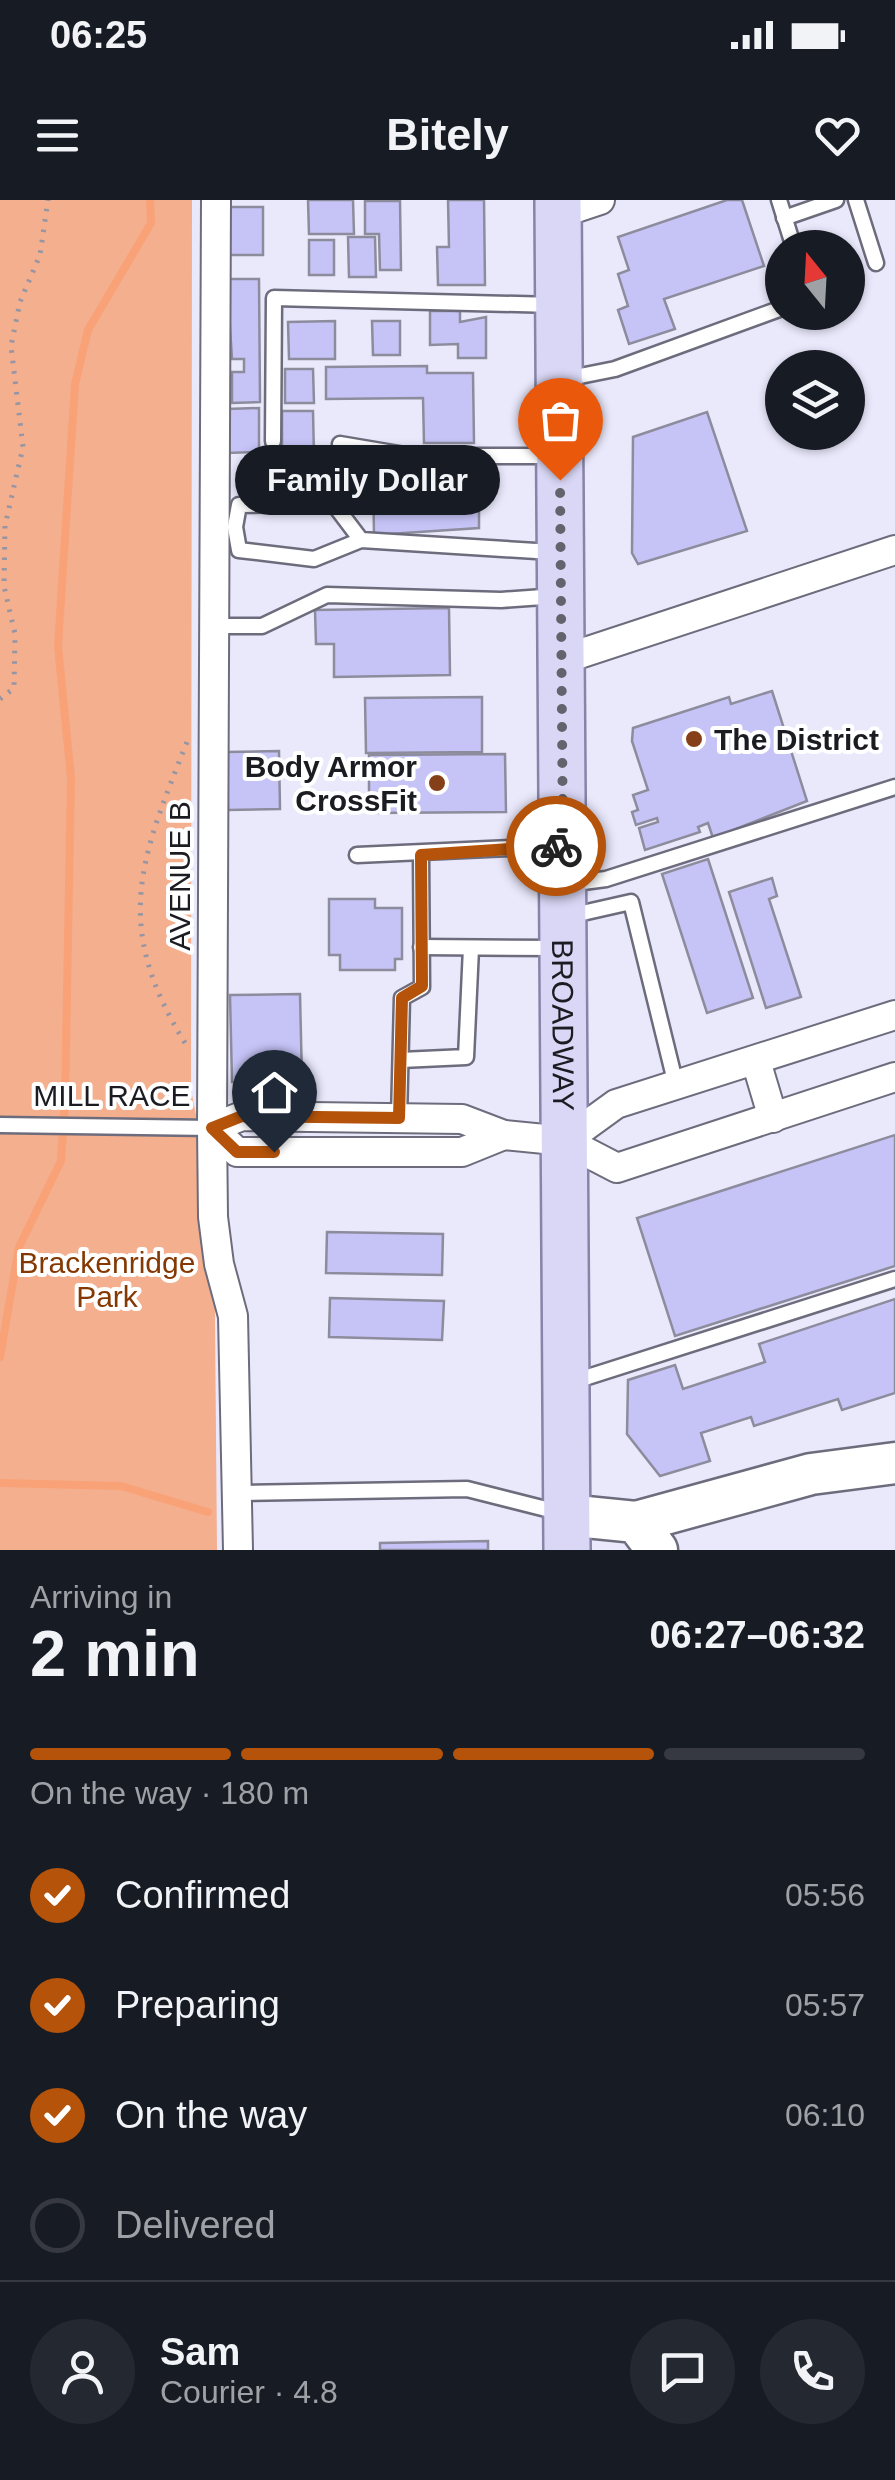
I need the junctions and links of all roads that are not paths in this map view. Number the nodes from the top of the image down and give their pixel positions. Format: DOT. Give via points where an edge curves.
graph roads {
  1 [pos="216,200"];
  2 [pos="778,200"];
  3 [pos="836,200"];
  4 [pos="856,200"];
  5 [pos="572,204"];
  6 [pos="784,218"];
  7 [pos="788,230"];
  8 [pos="876,263"];
  9 [pos="559,305"];
  10 [pos="765,314"];
  11 [pos="560,380"];
  12 [pos="273,441"];
  13 [pos="340,444"];
  14 [pos="560,456"];
  15 [pos="224,527"];
  16 [pos="361,540"];
  17 [pos="895,550"];
  18 [pos="562,574"];
  19 [pos="213,626"];
  20 [pos="564,658"];
  21 [pos="895,787"];
  22 [pos="357,855"];
  23 [pos="421,855"];
  24 [pos="563,899"];
  25 [pos="421,947"];
  26 [pos="471,948"];
  27 [pos="895,1015"];
  28 [pos="401,1060"];
  29 [pos="756,1061"];
  30 [pos="895,1078"];
  31 [pos="676,1086"];
  32 [pos="399,1118"];
  33 [pos="772,1118"];
  34 [pos="6,1126"];
  35 [pos="212,1128"];
  36 [pos="504,1135"];
  37 [pos="565,1141"];
  38 [pos="895,1279"];
  39 [pos="566,1383"];
  40 [pos="895,1463"];
  41 [pos="237,1493"];
  42 [pos="567,1532"];
  43 [pos="647,1536"];
  44 [pos="238,1550"];
  1 -- 15 [label="street, AVENUE B"];
  2 -- 6 [label="lane"];
  3 -- 6 [label="lane"];
  4 -- 8 [label="lane"];
  5 -- 9 [label="main road, BROADWAY"];
  6 -- 7 [label="lane"];
  9 -- 11 [label="main road, BROADWAY"];
  9 -- 12 [label="lane" via="274,298"];
  10 -- 11 [label="lane" via="615,369"];
  11 -- 14 [label="main road, BROADWAY"];
  13 -- 14 [label="lane" via="411,456"];
  14 -- 18 [label="main road, BROADWAY"];
  15 -- 16 [label="lane" via="239,550 314,559"];
  15 -- 16 [label="lane" via="239,504 333,504"];
  15 -- 19 [label="street, AVENUE B"];
  16 -- 18 [label="lane"];
  17 -- 20 [label="street"];
  18 -- 19 [label="lane" via="501,600 327,595 262,626"];
  18 -- 20 [label="main road, BROADWAY"];
  19 -- 35 [label="street, AVENUE B"];
  20 -- 24 [label="main road, BROADWAY"];
  21 -- 24 [label="lane" via="606,879"];
  22 -- 23 [label="lane"];
  23 -- 24 [label="lane" via="516,845"];
  23 -- 25 [label="lane"];
  24 -- 26 [label="lane"];
  24 -- 31 [label="lane" via="632,902"];
  24 -- 37 [label="main road, BROADWAY"];
  25 -- 26 [label="lane"];
  25 -- 28 [label="lane" via="422,986 402,998"];
  26 -- 28 [label="lane" via="466,1058"];
  27 -- 29 [label="street"];
  28 -- 32 [label="lane"];
  29 -- 31 [label="street"];
  29 -- 33 [label="street"];
  30 -- 33 [label="street"];
  31 -- 37 [label="street" via="616,1104"];
  32 -- 35 [label="street, MILL RACE" via="242,1116"];
  32 -- 36 [label="street, MILL RACE" via="462,1119"];
  33 -- 37 [label="street" via="616,1168"];
  34 -- 35 [label="lane, MILL RACE"];
  35 -- 36 [label="street, MILL RACE" via="237,1152 462,1152"];
  35 -- 41 [label="street, AVENUE B" via="213,1217 234,1316"];
  36 -- 37 [label="street, MILL RACE"];
  37 -- 39 [label="main road, BROADWAY"];
  38 -- 39 [label="lane"];
  39 -- 42 [label="main road, BROADWAY"];
  40 -- 43 [label="street" via="810,1474"];
  41 -- 42 [label="lane" via="466,1489"];
  41 -- 44 [label="street, AVENUE B"];
  42 -- 43 [label="street"];
}
